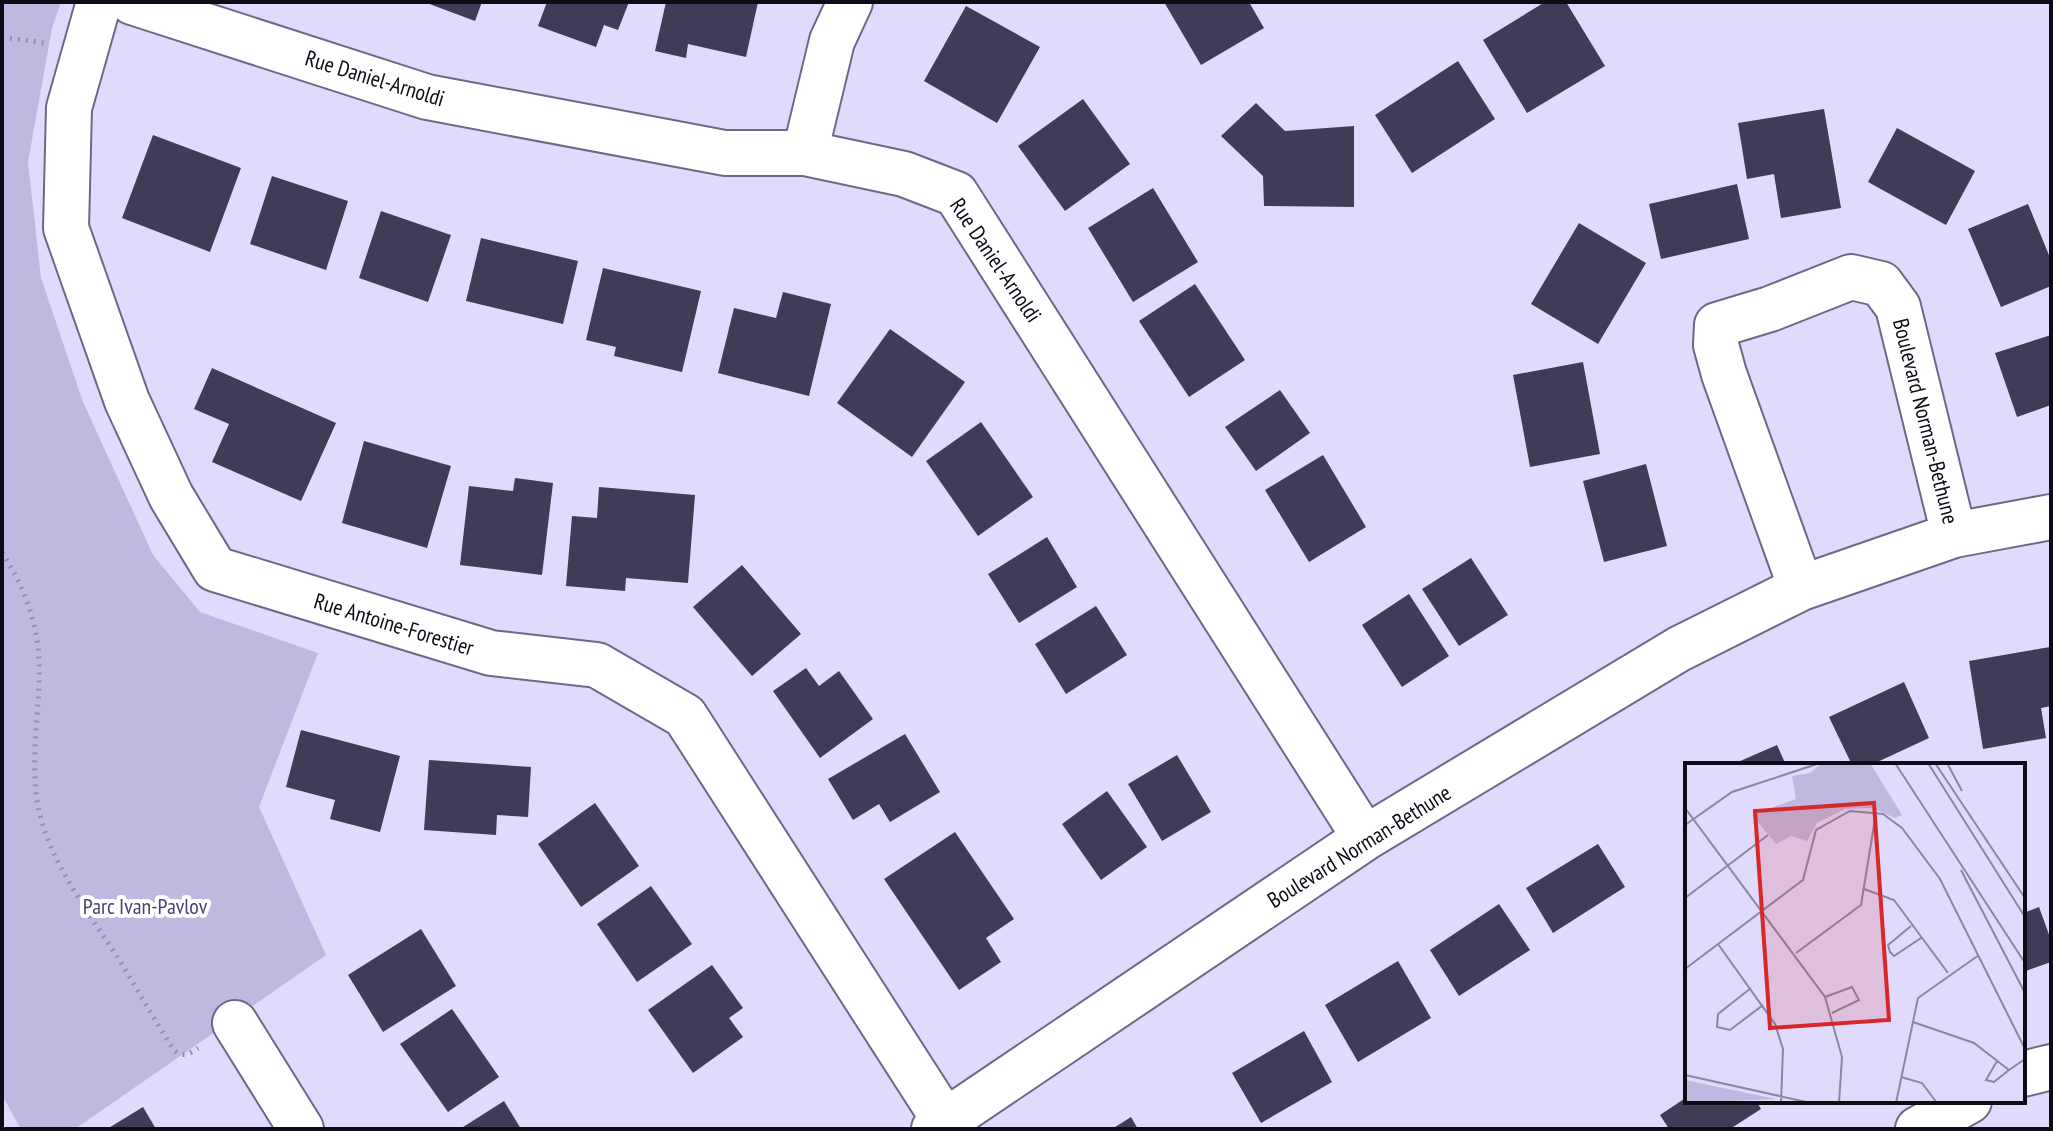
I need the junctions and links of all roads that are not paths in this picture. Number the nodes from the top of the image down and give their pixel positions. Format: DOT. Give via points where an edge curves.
graph roads {
  1 [pos="99,2"];
  2 [pos="132,2"];
  3 [pos="850,2"];
  4 [pos="805,153"];
  5 [pos="2051,517"];
  6 [pos="1954,535"];
  7 [pos="1801,588"];
  8 [pos="1365,838"];
  9 [pos="235,1023"];
  10 [pos="2051,1067"];
  11 [pos="2025,1074"];
  12 [pos="1965,1103"];
  13 [pos="943,1127"];
  14 [pos="301,1129"];
  15 [pos="1918,1129"];
  1 -- 13 [label="street, Rue Antoine-Forestier" via="69,108 66,228 127,401 171,496 215,569 491,653 597,665 685,716"];
  2 -- 4 [label="street, Rue Daniel-Arnoldi" via="427,97 725,153"];
  3 -- 4 [label="street" via="832,41"];
  4 -- 8 [label="street, Rue Daniel-Arnoldi" via="904,174 956,194"];
  5 -- 6 [label="street, Boulevard Norman-Bethune"];
  6 -- 7 [label="street, Boulevard Norman-Bethune"];
  6 -- 7 [label="street, Boulevard Norman-Bethune" via="1898,307 1881,284 1851,277 1717,325 1724,374"];
  7 -- 8 [label="street, Boulevard Norman-Bethune" via="1679,649"];
  8 -- 13 [label="street, Boulevard Norman-Bethune"];
  9 -- 14 [label="street"];
  10 -- 11 [label="street"];
  12 -- 15 [label="street"];
}
